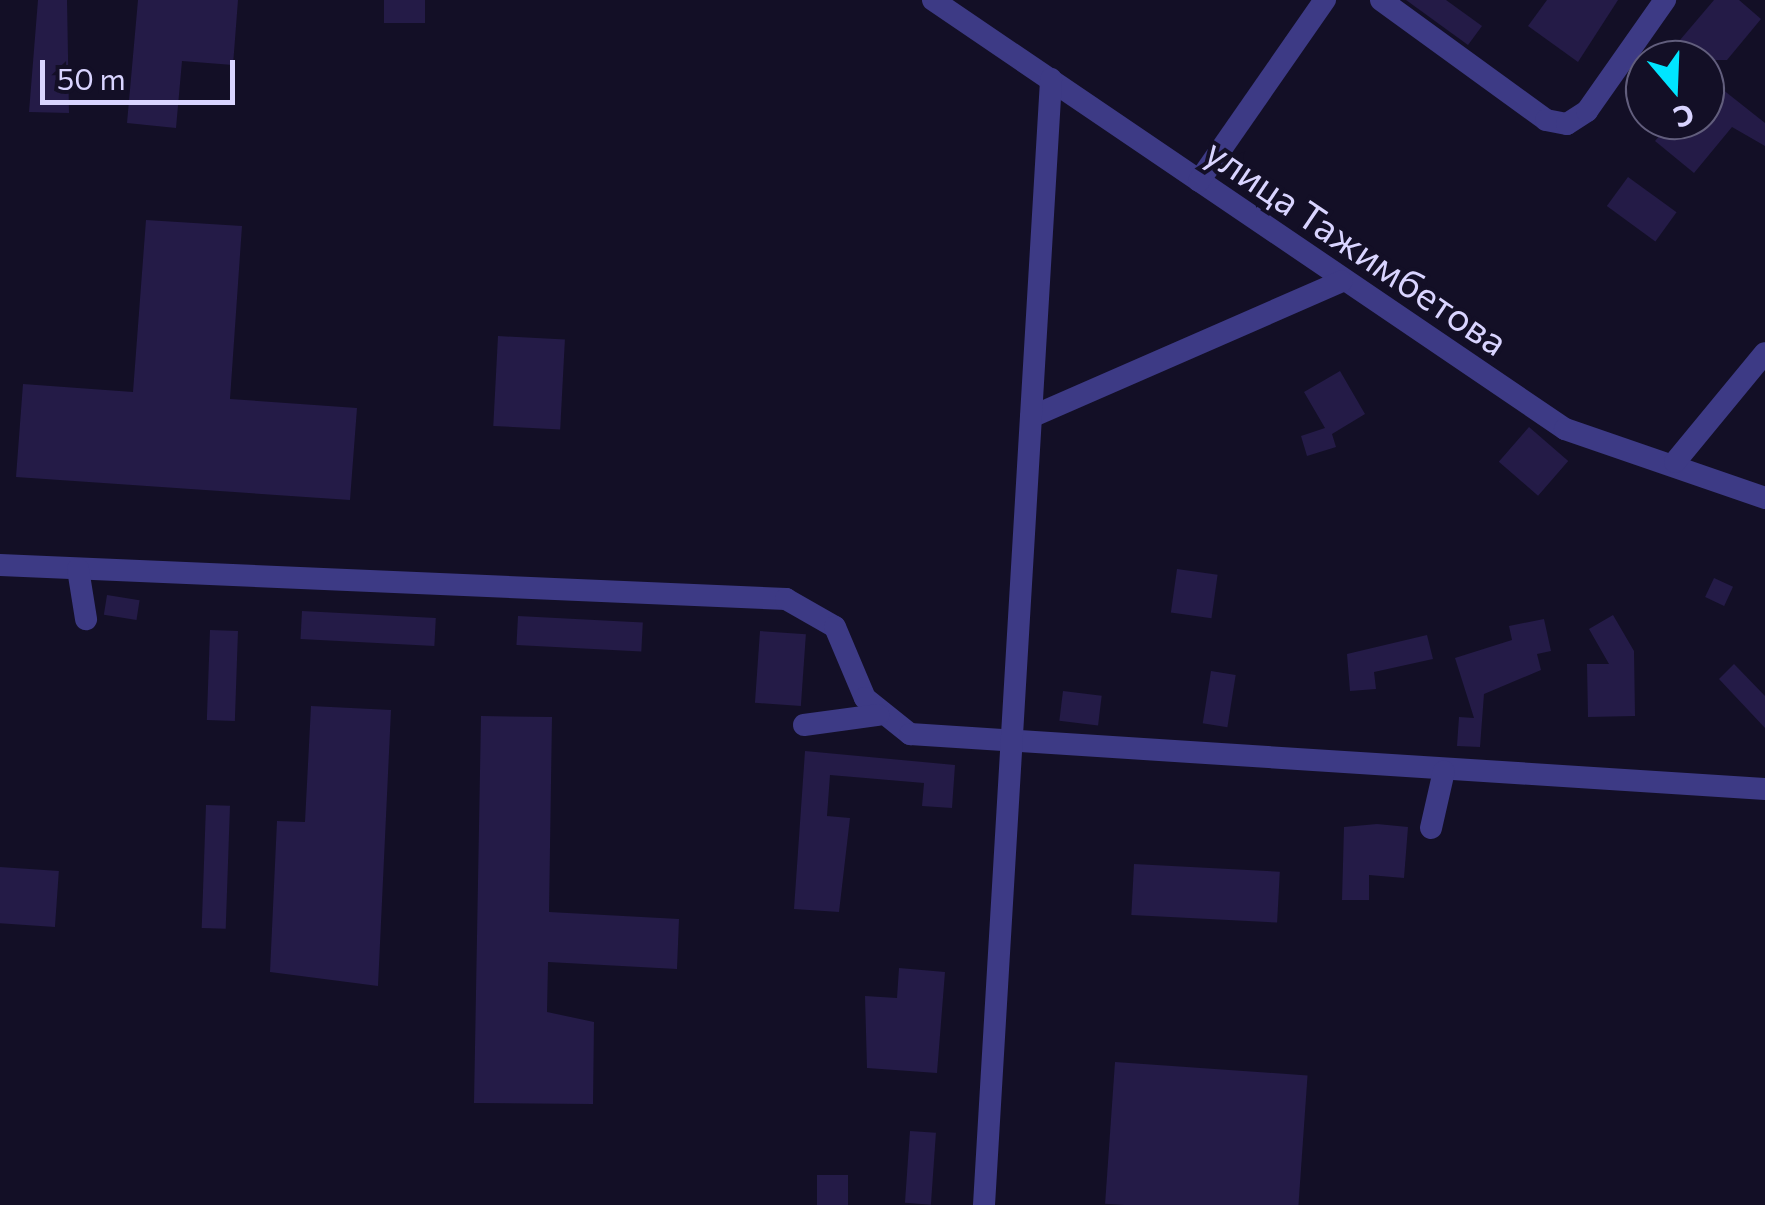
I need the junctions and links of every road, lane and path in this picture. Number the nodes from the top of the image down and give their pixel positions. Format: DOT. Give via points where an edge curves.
graph roads {
  1 [pos="933,0"];
  2 [pos="1325,0"];
  3 [pos="1380,0"];
  4 [pos="1665,0"];
  5 [pos="1051,79"];
  6 [pos="1199,181"];
  7 [pos="1342,281"];
  8 [pos="1765,353"];
  9 [pos="1031,417"];
  10 [pos="1674,462"];
  11 [pos="1765,498"];
  12 [pos="0,566"];
  13 [pos="78,568"];
  14 [pos="86,619"];
  15 [pos="878,715"];
  16 [pos="804,725"];
  17 [pos="1011,740"];
  18 [pos="1444,771"];
  19 [pos="1765,788"];
  20 [pos="1432,828"];
  21 [pos="984,1205"];
  1 -- 5 [label="street, улица Тажимбетова"];
  2 -- 6 [label="street"];
  3 -- 4 [label="street" via="1546,120 1567,124 1587,110"];
  5 -- 6 [label="street, улица Тажимбетова"];
  5 -- 9 [label="street"];
  6 -- 7 [label="street, улица Тажимбетова"];
  7 -- 9 [label="street"];
  7 -- 10 [label="street, улица Тажимбетова" via="1566,429 1638,460"];
  8 -- 10 [label="street"];
  9 -- 17 [label="street"];
  10 -- 11 [label="street, улица Тажимбетова"];
  12 -- 13 [label="street"];
  13 -- 14 [label="street"];
  13 -- 15 [label="street" via="786,599 835,627"];
  15 -- 16 [label="street"];
  15 -- 17 [label="street" via="910,734"];
  17 -- 18 [label="street"];
  17 -- 21 [label="street"];
  18 -- 19 [label="street"];
  18 -- 20 [label="street"];
}
